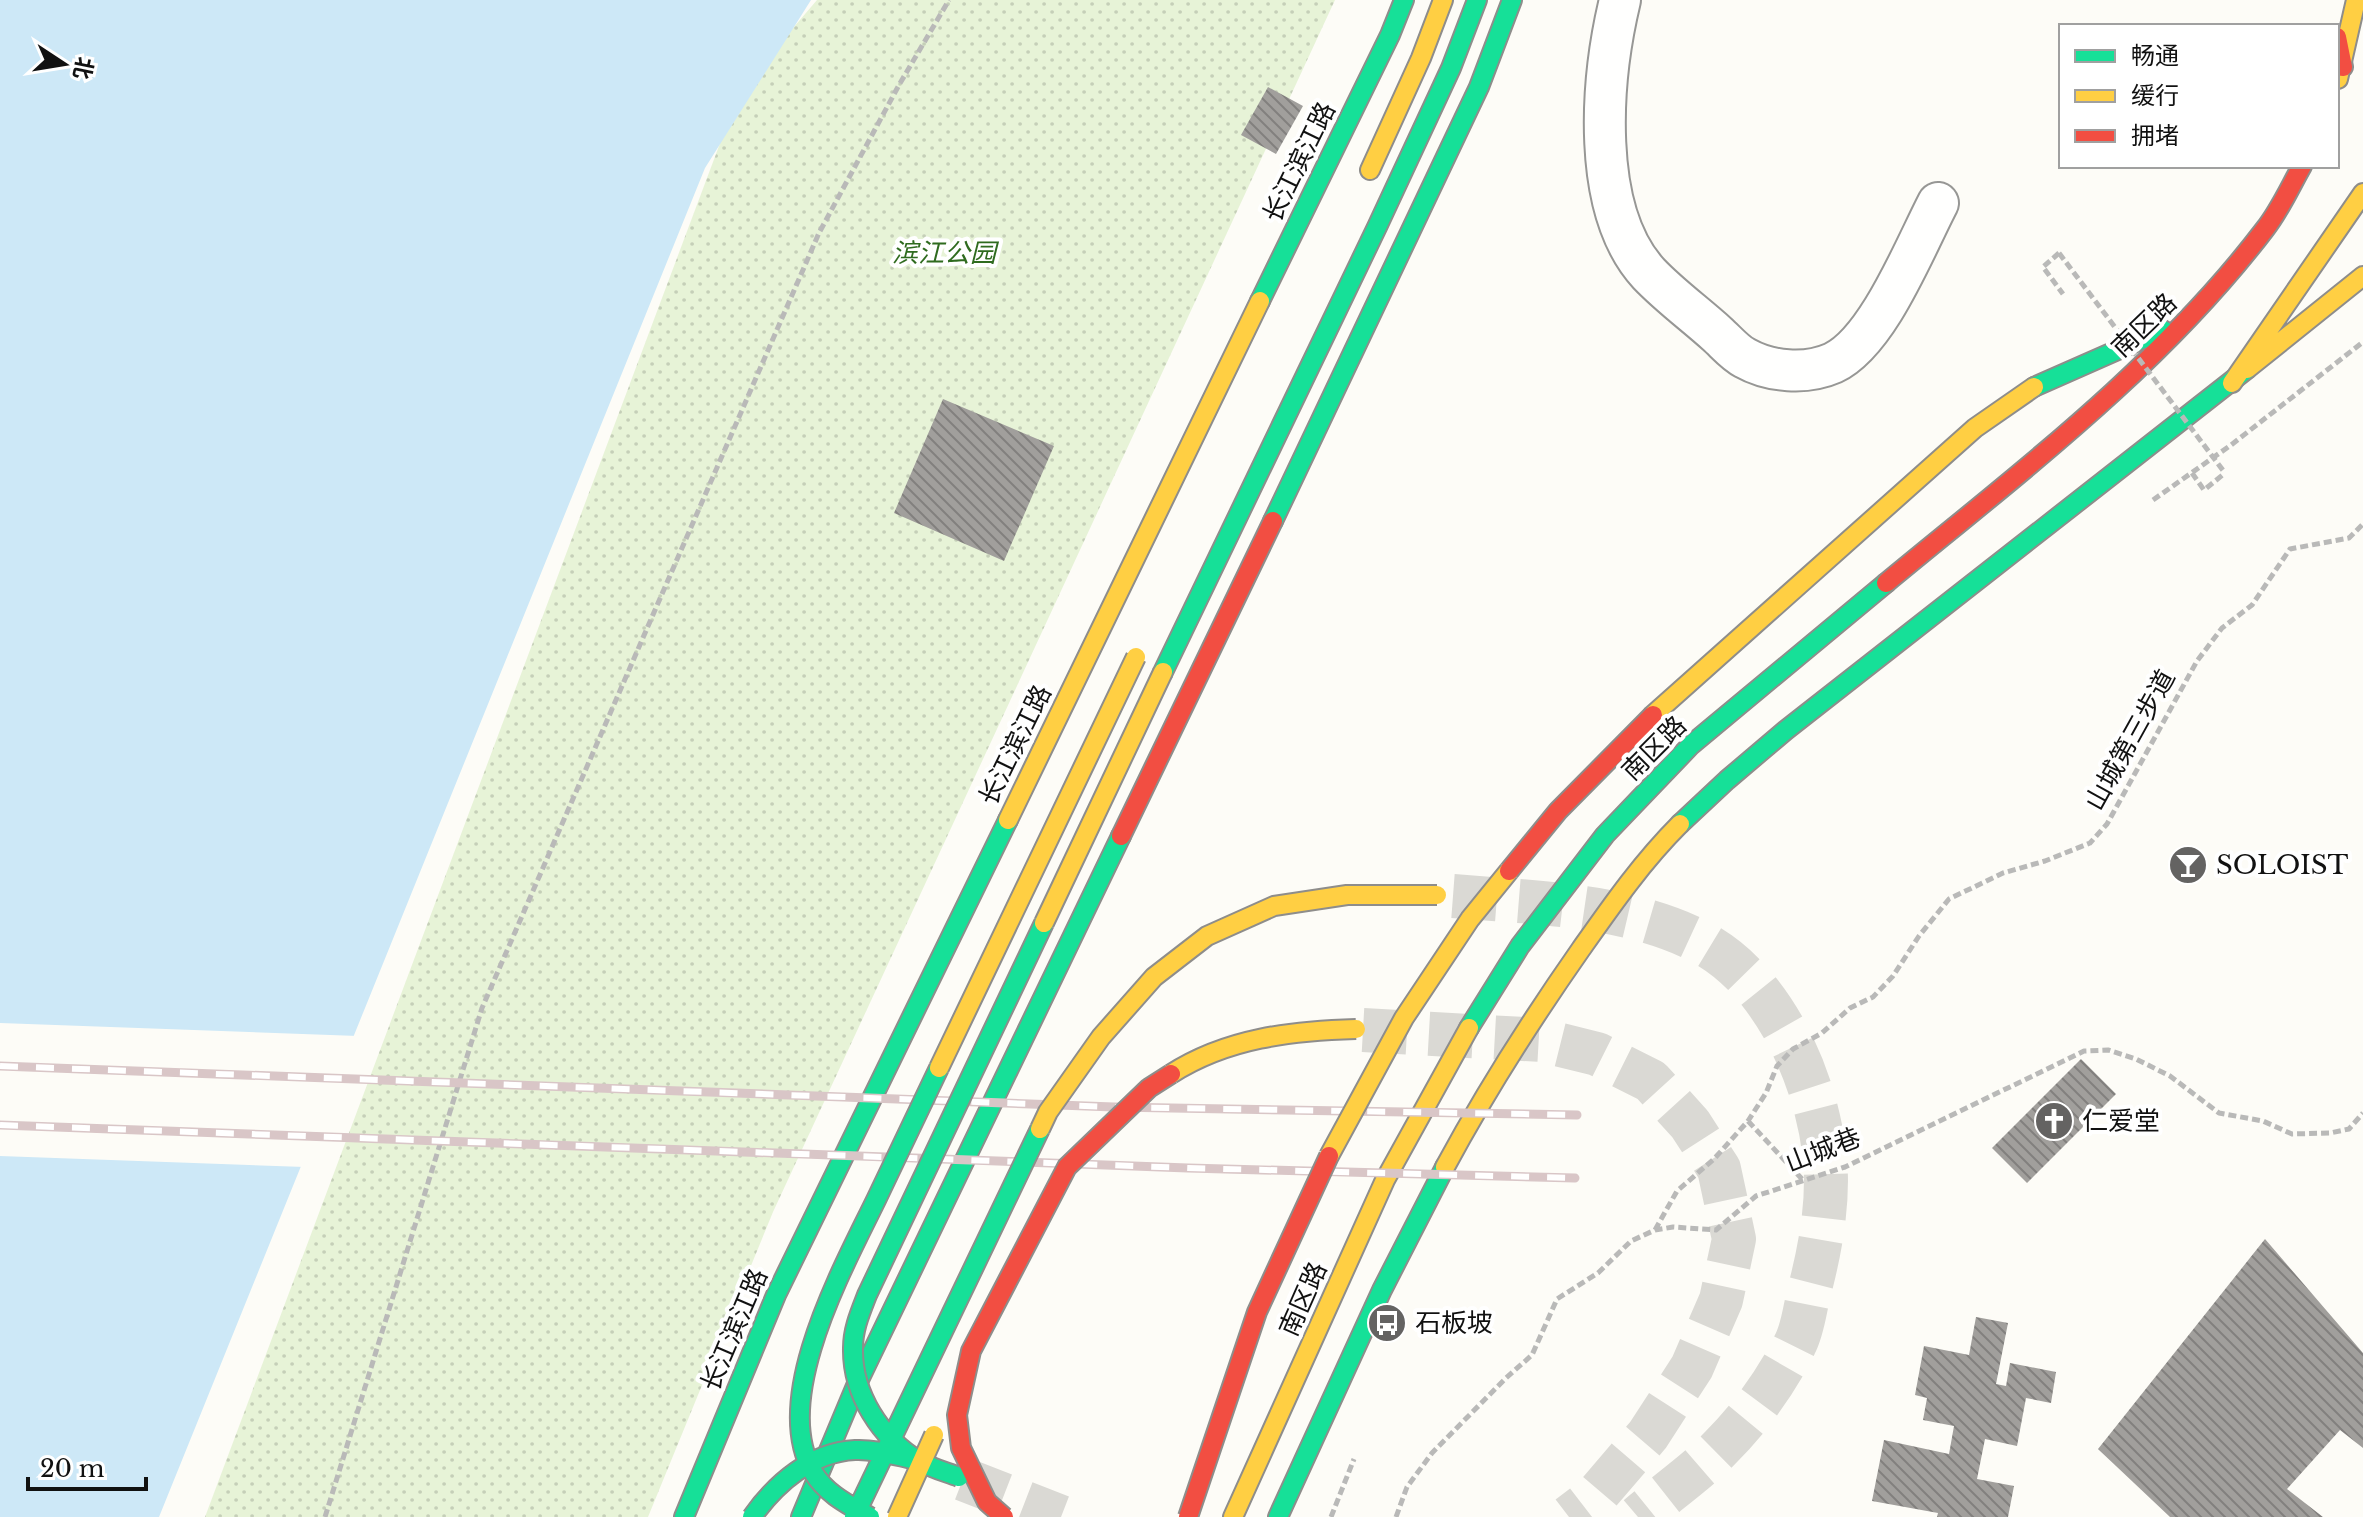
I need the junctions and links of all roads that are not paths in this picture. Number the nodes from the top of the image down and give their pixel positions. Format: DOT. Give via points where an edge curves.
graph roads {
  1 [pos="1404,0"];
  2 [pos="1443,0"];
  3 [pos="1477,0"];
  4 [pos="1512,0"];
  5 [pos="1620,0"];
  6 [pos="2356,0"];
  7 [pos="2340,74"];
  8 [pos="2301,168"];
  9 [pos="1363,187"];
  10 [pos="2363,193"];
  11 [pos="1938,203"];
  12 [pos="2363,276"];
  13 [pos="2191,318"];
  14 [pos="2232,383"];
  15 [pos="1139,650"];
  16 [pos="1437,895"];
  17 [pos="1356,1029"];
  18 [pos="971,1351"];
  19 [pos="918,1460"];
  20 [pos="808,1465"];
  21 [pos="959,1477"];
  22 [pos="684,1517"];
  23 [pos="752,1517"];
  24 [pos="801,1517"];
  25 [pos="854,1517"];
  26 [pos="870,1517"];
  27 [pos="897,1517"];
  28 [pos="1004,1517"];
  29 [pos="1188,1517"];
  30 [pos="1233,1517"];
  31 [pos="1278,1517"];
  1 -- 22 [label="main road, 长江滨江路" via="776,1295"];
  2 -- 9 [label="main road"];
  3 -- 19 [label="main road, bridge" via="1390,198 867,1295 854,1331 859,1390 890,1436"];
  4 -- 24 [label="main road" via="1479,87 1407,242 856,1386"];
  5 -- 11 [label="street" via="1605,119 1606,172 1619,227 1648,273 1743,357 1771,368 1804,371 1834,363 1862,341"];
  6 -- 7 [label="main road"];
  8 -- 13 [label="main road, 南区路" via="2267,227"];
  10 -- 14 [label="main road"];
  12 -- 14 [label="main road"];
  13 -- 29 [label="main road, bridge" via="2037,385 1975,428 1653,715 1558,811 1470,919 1404,1018 1325,1163 1257,1312"];
  13 -- 30 [label="main road, 南区路" via="2075,427 1691,745 1605,835 1520,946 1456,1049 1385,1180"];
  14 -- 31 [label="main road" via="1956,594 1724,781 1644,863 1502,1065 1351,1352"];
  15 -- 20 [label="main road, bridge" via="820,1322 800,1395 799,1430"];
  16 -- 25 [label="main road, bridge" via="1347,895 1274,906 1207,936 1154,977 1101,1037 1048,1112"];
  17 -- 18 [label="main road, bridge" via="1302,1031 1242,1042 1193,1060 1149,1088 1067,1167"];
  18 -- 27 [label="main road, bridge"];
  18 -- 28 [label="main road, bridge" via="957,1415 961,1448 987,1502"];
  19 -- 20 [label="main road, bridge" via="853,1450"];
  19 -- 21 [label="main road, bridge"];
  20 -- 23 [label="main road, bridge" via="781,1483"];
  20 -- 26 [label="main road, bridge" via="832,1494"];
}
